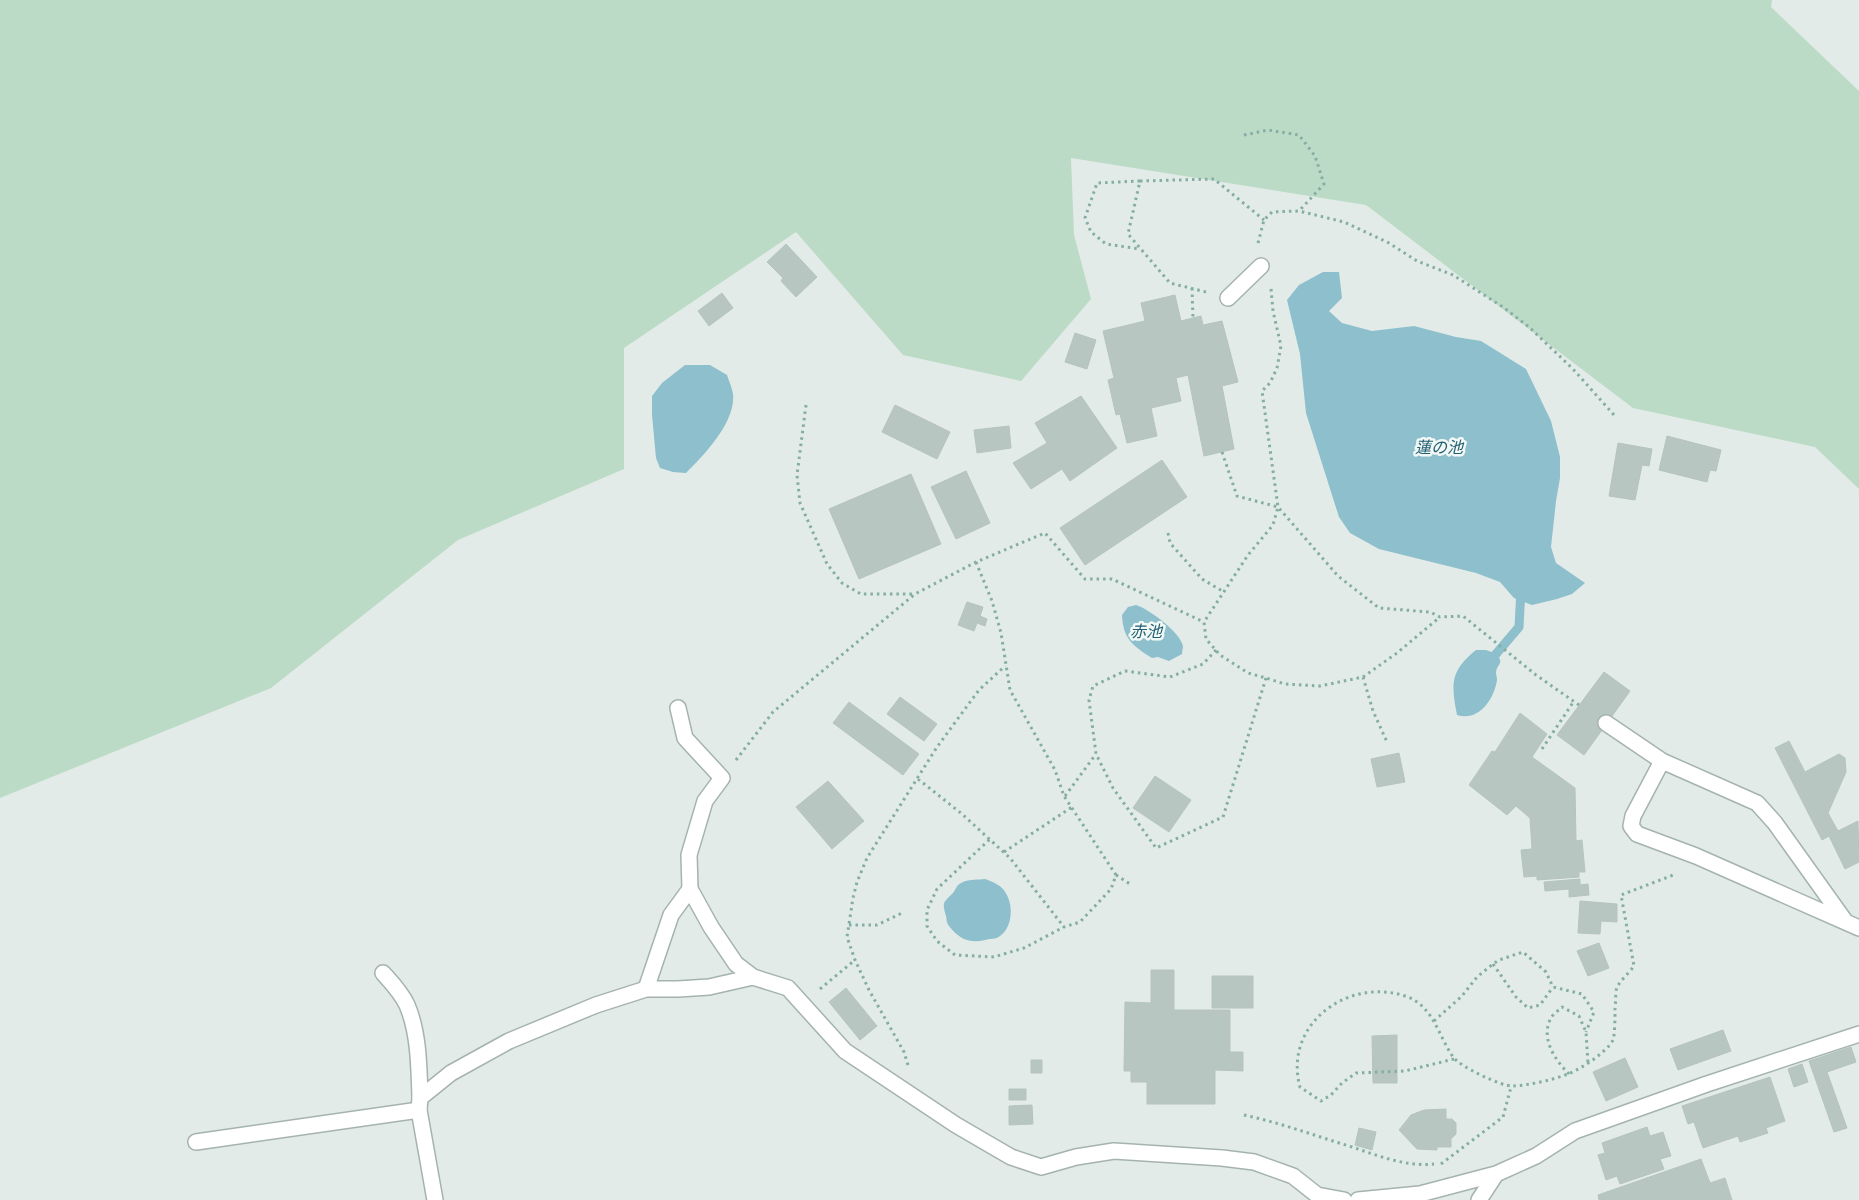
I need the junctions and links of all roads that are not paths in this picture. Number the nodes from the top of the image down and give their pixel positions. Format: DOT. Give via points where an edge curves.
graph roads {
  1 [pos="1261,266"];
  2 [pos="1228,298"];
  3 [pos="678,708"];
  4 [pos="1606,723"];
  5 [pos="1662,761"];
  6 [pos="690,889"];
  7 [pos="1845,921"];
  8 [pos="1859,928"];
  9 [pos="383,973"];
  10 [pos="753,978"];
  11 [pos="646,989"];
  12 [pos="1859,1034"];
  13 [pos="420,1104"];
  14 [pos="196,1142"];
  15 [pos="1496,1174"];
  16 [pos="434,1200"];
  17 [pos="1344,1200"];
  18 [pos="1358,1200"];
  19 [pos="1479,1200"];
  1 -- 2 [label="street"];
  3 -- 6 [label="street" via="685,738 722,778 705,801 689,855"];
  4 -- 5 [label="street"];
  5 -- 7 [label="street" via="1757,803 1776,823"];
  5 -- 7 [label="street" via="1632,816 1631,826 1637,834"];
  6 -- 10 [label="street" via="736,964"];
  6 -- 11 [label="street" via="671,915"];
  7 -- 8 [label="street"];
  9 -- 13 [label="street" via="407,1004 415,1031"];
  10 -- 11 [label="street" via="709,987"];
  10 -- 17 [label="street" via="788,988 845,1051 956,1125 1011,1157 1041,1167 1114,1151 1254,1162 1293,1176 1317,1195"];
  11 -- 13 [label="street" via="596,1005 509,1041 451,1073"];
  12 -- 15 [label="street" via="1575,1131 1536,1156"];
  13 -- 14 [label="street"];
  13 -- 16 [label="street"];
  15 -- 18 [label="street" via="1420,1194"];
  15 -- 19 [label="street"];
}
